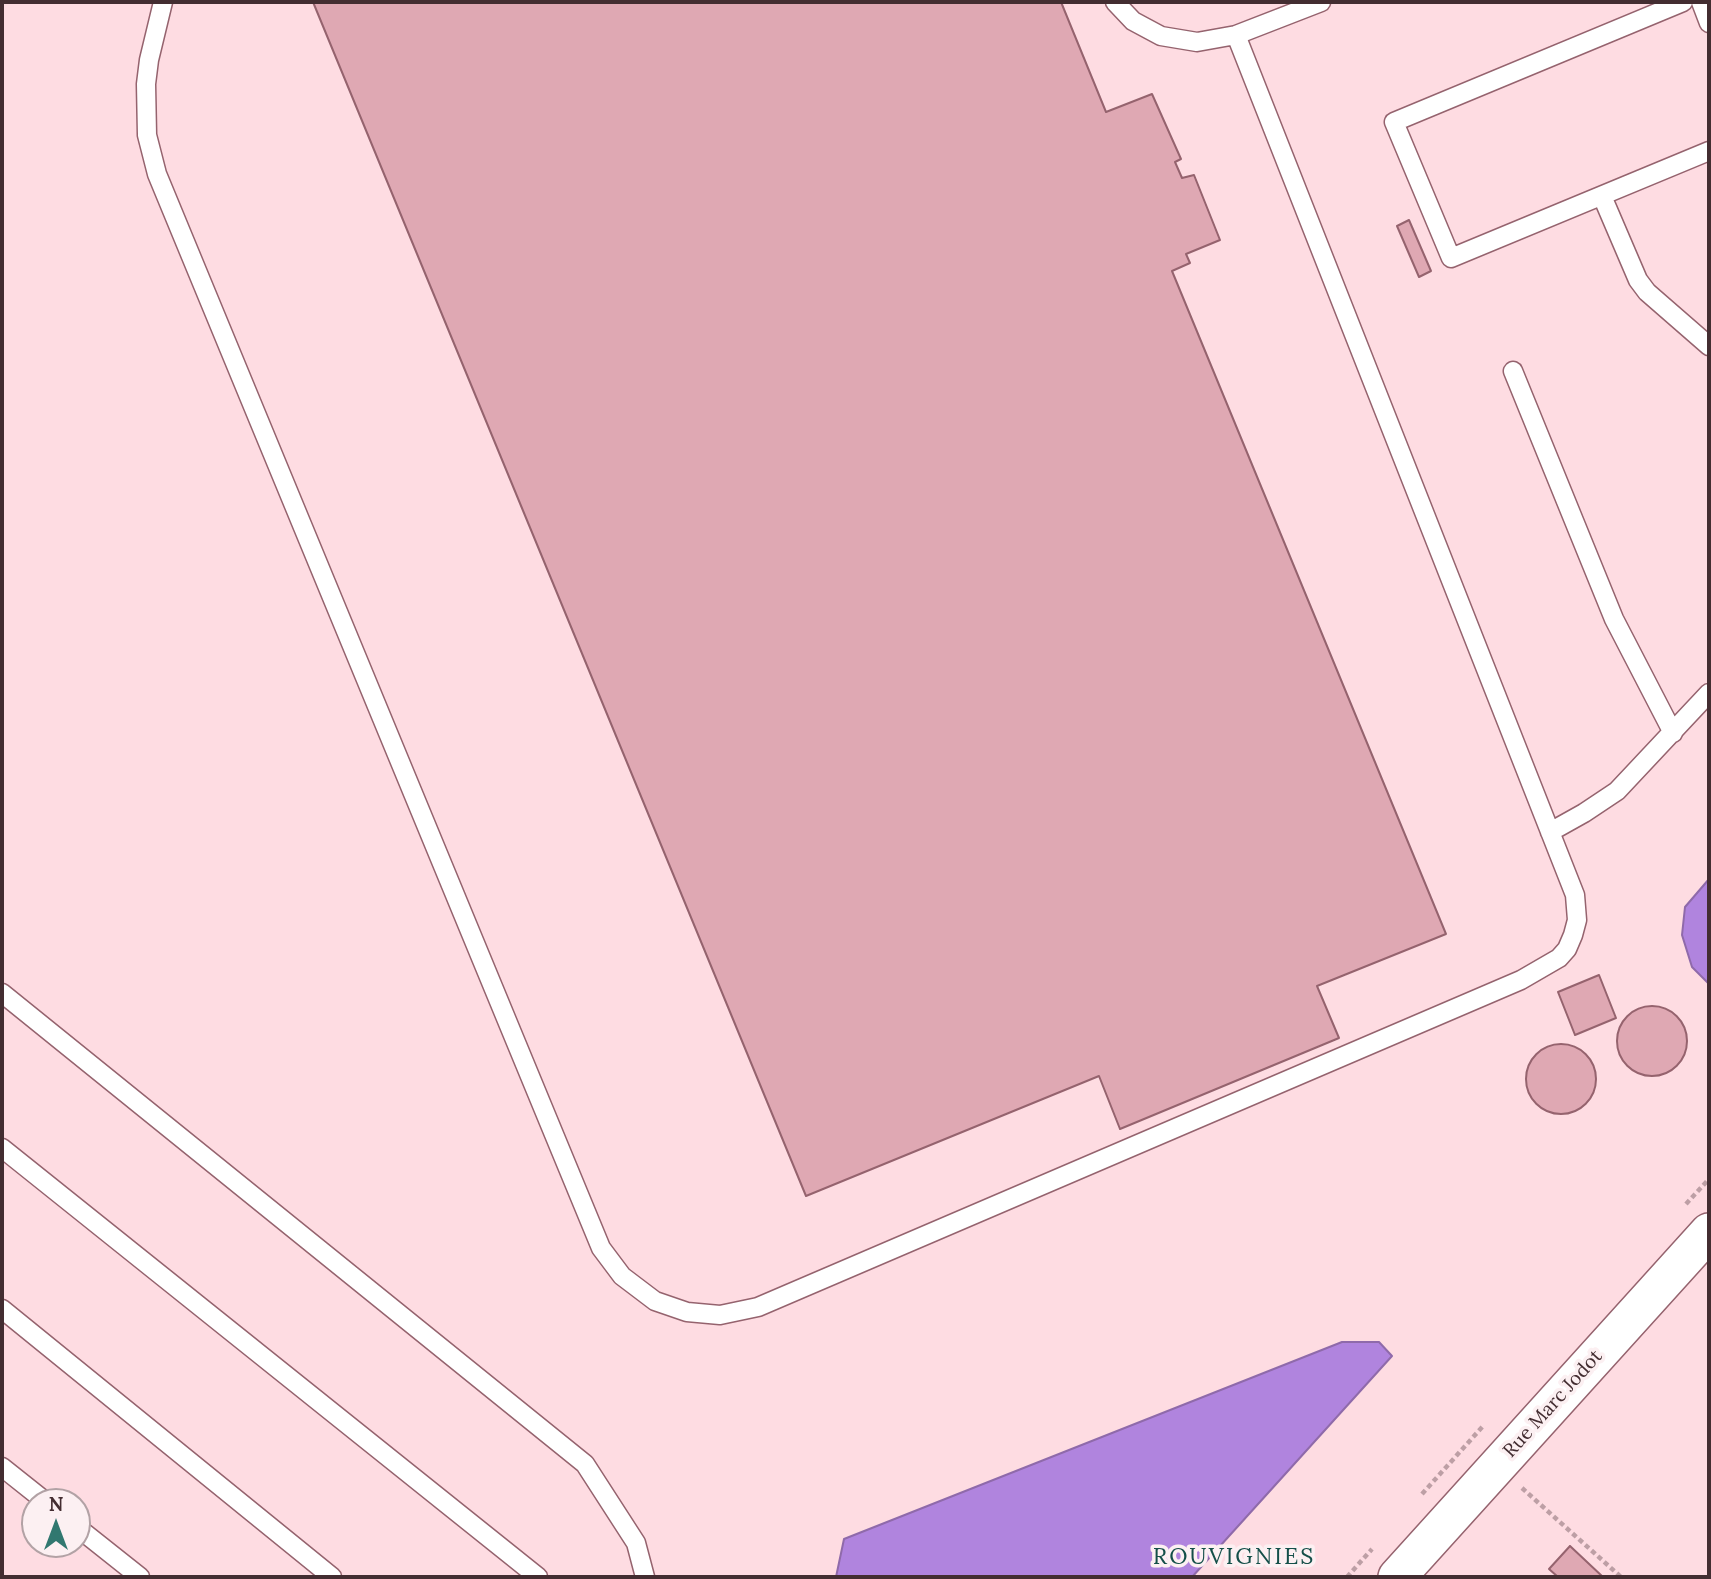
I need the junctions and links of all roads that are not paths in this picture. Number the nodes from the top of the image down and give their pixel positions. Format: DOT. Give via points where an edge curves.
graph roads {
  1 [pos="163,2"];
  2 [pos="1115,2"];
  3 [pos="1321,2"];
  4 [pos="1683,2"];
  5 [pos="1700,2"];
  6 [pos="1709,20"];
  7 [pos="1236,35"];
  8 [pos="1709,151"];
  9 [pos="1602,196"];
  10 [pos="1709,346"];
  11 [pos="1513,371"];
  12 [pos="1709,693"];
  13 [pos="1673,733"];
  14 [pos="1550,832"];
  15 [pos="2,993"];
  16 [pos="2,1148"];
  17 [pos="1709,1232"];
  18 [pos="2,1309"];
  19 [pos="2,1467"];
  20 [pos="28,1488"];
  21 [pos="91,1538"];
  22 [pos="140,1577"];
  23 [pos="332,1577"];
  24 [pos="538,1577"];
  25 [pos="645,1577"];
  26 [pos="1397,1577"];
  1 -- 14 [label="lane" via="146,84 146,135 157,174 601,1248 622,1276 655,1301 687,1312 720,1315 758,1307 1536,973 1567,948 1577,920 1575,895"];
  2 -- 7 [label="lane" via="1133,21 1161,36 1197,42"];
  3 -- 7 [label="lane"];
  4 -- 9 [label="lane" via="1394,122 1451,258"];
  5 -- 6 [label="lane"];
  7 -- 14 [label="lane"];
  8 -- 9 [label="lane"];
  9 -- 10 [label="lane" via="1638,281"];
  11 -- 13 [label="lane" via="1614,619"];
  12 -- 13 [label="lane"];
  13 -- 14 [label="lane" via="1618,791"];
  15 -- 25 [label="lane" via="585,1464 636,1543"];
  16 -- 24 [label="lane"];
  17 -- 26 [label="street, Rue Marc Jodot"];
  18 -- 23 [label="lane"];
  19 -- 20 [label="lane"];
  21 -- 22 [label="lane"];
}
